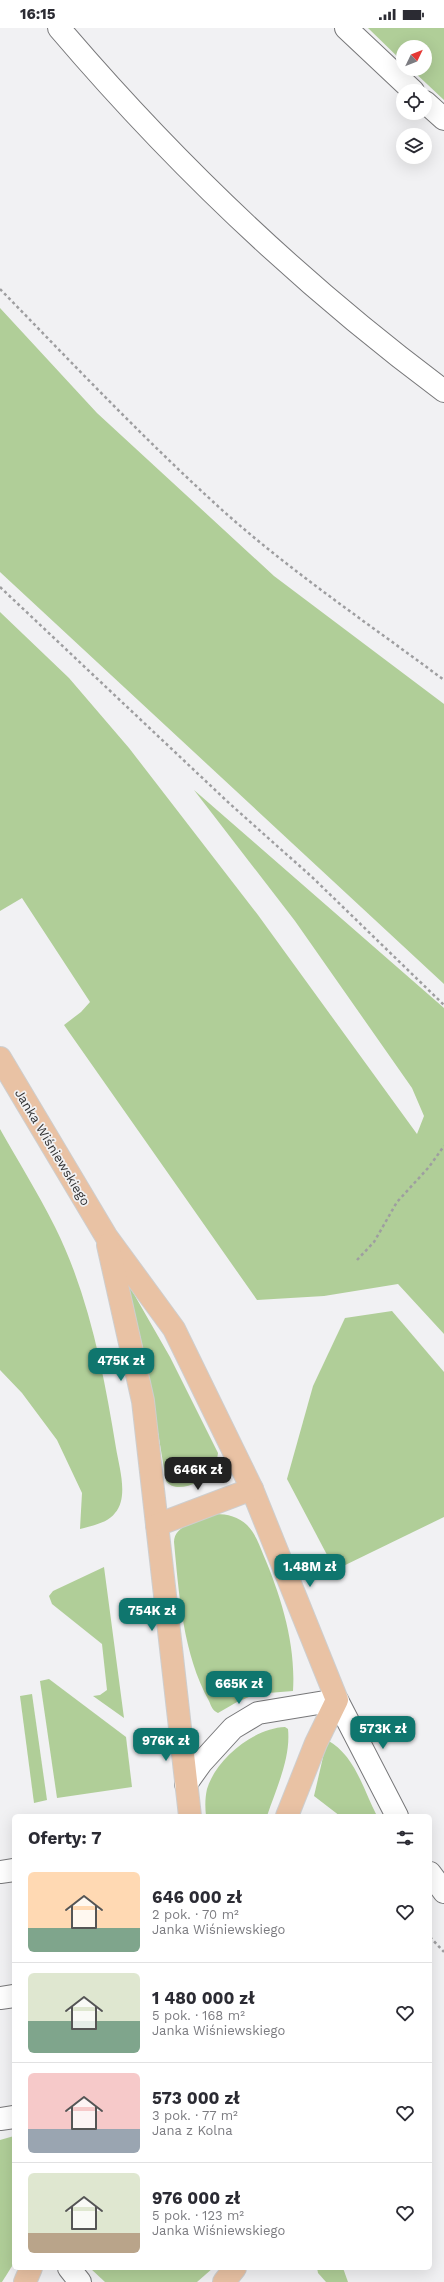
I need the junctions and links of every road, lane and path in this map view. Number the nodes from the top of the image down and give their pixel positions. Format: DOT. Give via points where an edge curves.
graph roads {
  1 [pos="59,28"];
  2 [pos="346,28"];
  3 [pos="406,84"];
  4 [pos="432,108"];
  5 [pos="444,119"];
  6 [pos="0,289"];
  7 [pos="444,391"];
  8 [pos="0,587"];
  9 [pos="444,680"];
  10 [pos="444,1005"];
  11 [pos="0,1058"];
  12 [pos="444,1146"];
  13 [pos="106,1236"];
  14 [pos="357,1260"];
  15 [pos="252,1489"];
  16 [pos="157,1525"];
  17 [pos="337,1700"];
  18 [pos="186,1784"];
  19 [pos="190,1814"];
  20 [pos="288,1814"];
  21 [pos="397,1814"];
  22 [pos="12,1870"];
  23 [pos="0,1872"];
  24 [pos="432,1875"];
  25 [pos="444,1892"];
  26 [pos="432,1938"];
  27 [pos="444,1952"];
  28 [pos="12,1996"];
  29 [pos="0,1998"];
  30 [pos="12,2117"];
  31 [pos="0,2120"];
  32 [pos="30,2270"];
  33 [pos="70,2270"];
  34 [pos="25,2282"];
  35 [pos="80,2282"];
  1 -- 7 [label="street" via="161,142 246,226 349,317"];
  2 -- 3 [label="street"];
  4 -- 5 [label="street"];
  6 -- 9 [label="path" via="131,424 222,509 280,557"];
  8 -- 10 [label="path" via="224,799 312,877"];
  11 -- 13 [label="main road, Janka Wiśniewskiego"];
  12 -- 14 [label="path" via="429,1167 397,1202 374,1242"];
  13 -- 15 [label="main road, Janka Wiśniewskiego" via="174,1329"];
  13 -- 16 [label="main road, Janka Wiśniewskiego" via="143,1401"];
  15 -- 16 [label="main road"];
  15 -- 17 [label="main road, Janka Wiśniewskiego"];
  16 -- 18 [label="main road, Janka Wiśniewskiego"];
  17 -- 18 [label="street" via="258,1713 233,1728 201,1763"];
  17 -- 20 [label="main road" via="316,1743"];
  17 -- 21 [label="street"];
  18 -- 19 [label="main road, Janka Wiśniewskiego"];
  22 -- 23 [label="street"];
  24 -- 25 [label="street"];
  26 -- 27 [label="path"];
  28 -- 29 [label="street"];
  30 -- 31 [label="street"];
  32 -- 34 [label="main road"];
  33 -- 35 [label="street"];
}
